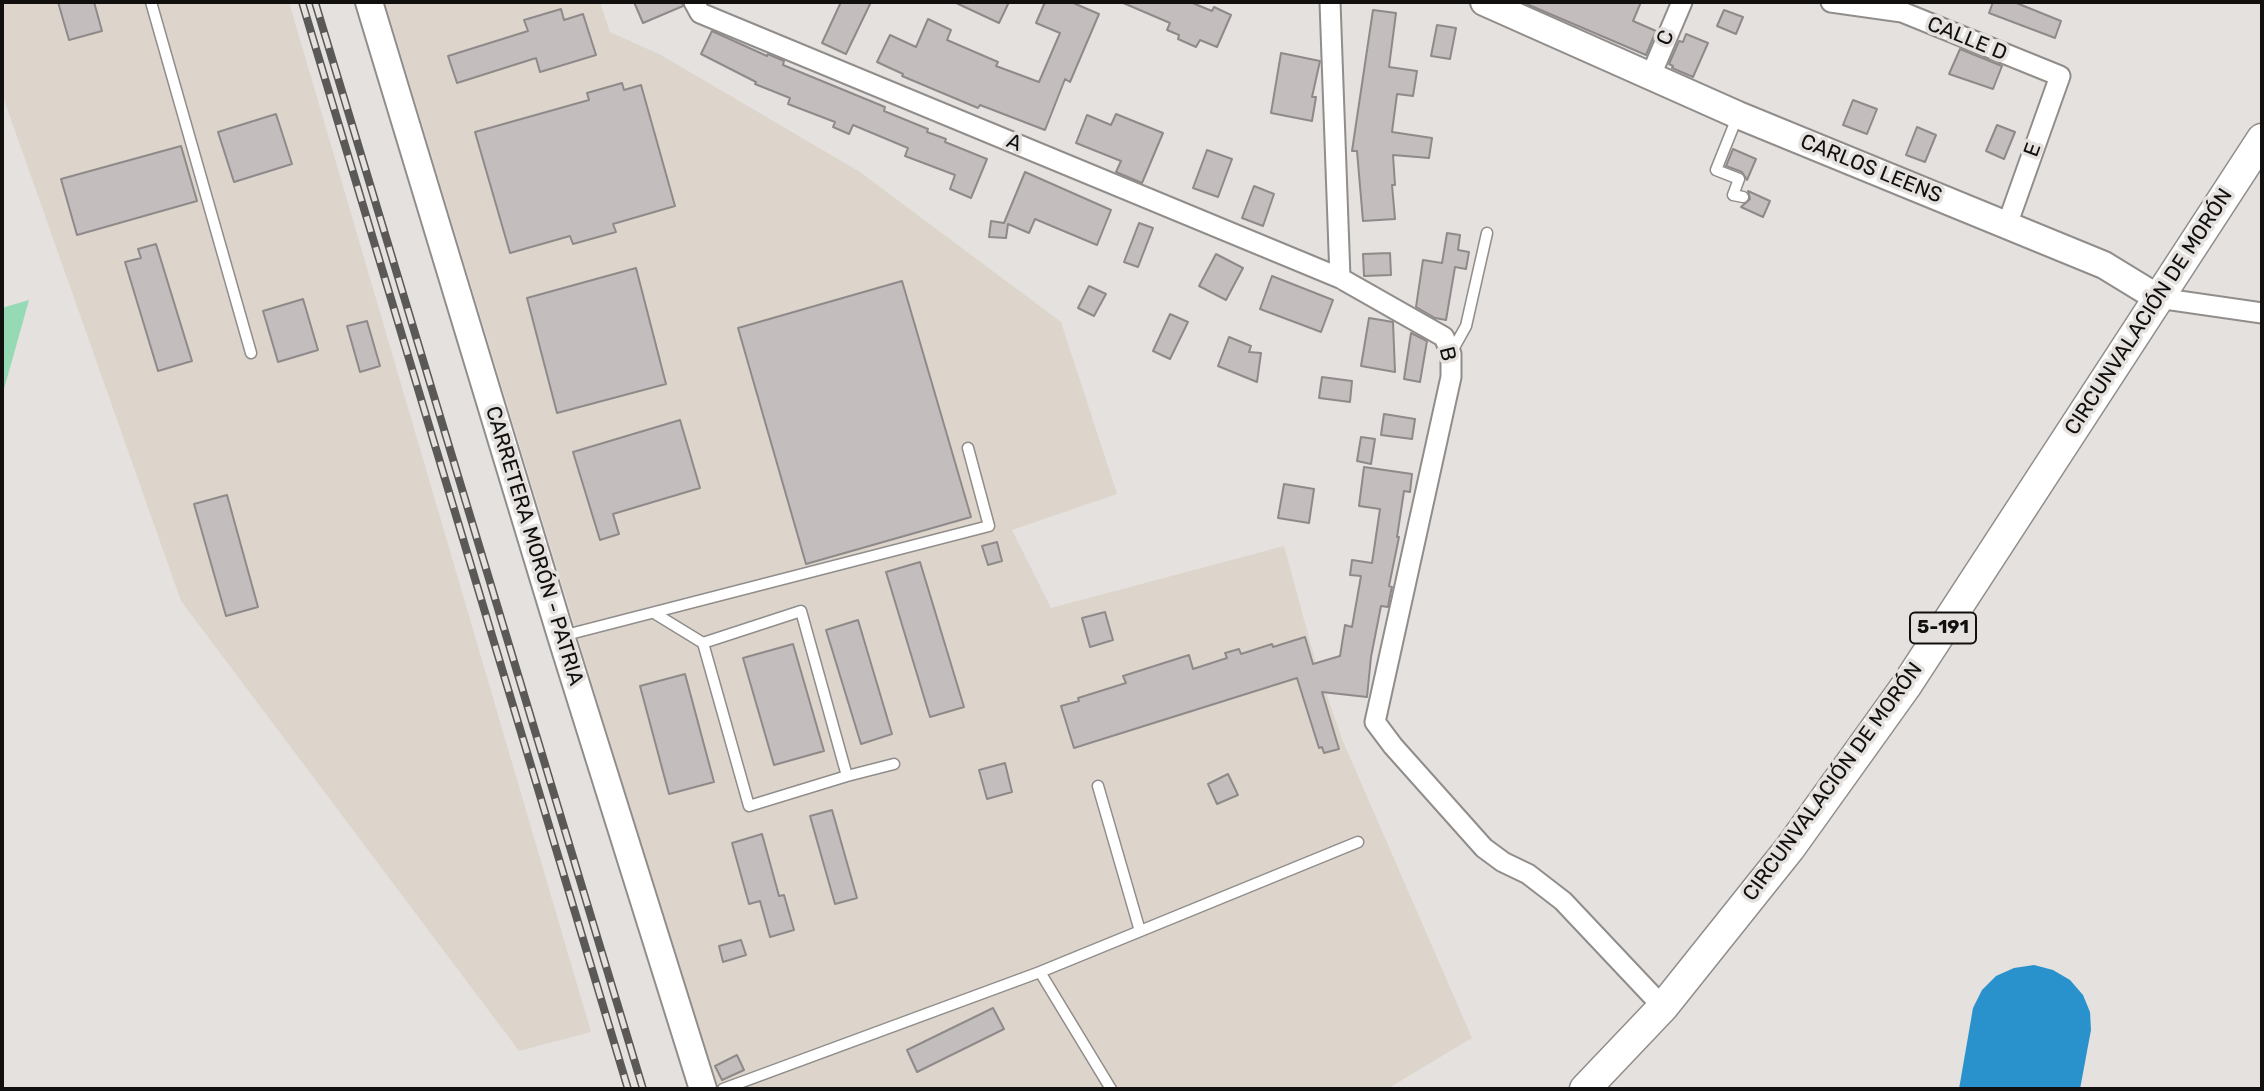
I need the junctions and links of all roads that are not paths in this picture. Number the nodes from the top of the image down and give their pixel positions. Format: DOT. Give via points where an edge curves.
graph roads {
  1 [pos="151,2"];
  2 [pos="369,2"];
  3 [pos="694,2"];
  4 [pos="1330,2"];
  5 [pos="1484,2"];
  6 [pos="1682,2"];
  7 [pos="1831,2"];
  8 [pos="1651,75"];
  9 [pos="2060,76"];
  10 [pos="1738,115"];
  11 [pos="2262,139"];
  12 [pos="1742,197"];
  13 [pos="2007,225"];
  14 [pos="1487,233"];
  15 [pos="1340,278"];
  16 [pos="2158,298"];
  17 [pos="2262,313"];
  18 [pos="251,353"];
  19 [pos="1451,354"];
  20 [pos="968,448"];
  21 [pos="654,613"];
  22 [pos="561,636"];
  23 [pos="703,643"];
  24 [pos="894,764"];
  25 [pos="847,776"];
  26 [pos="1098,786"];
  27 [pos="1357,842"];
  28 [pos="1140,931"];
  29 [pos="1040,972"];
  30 [pos="1662,1007"];
  31 [pos="703,1089"];
  32 [pos="723,1089"];
  33 [pos="1111,1089"];
  34 [pos="1585,1089"];
  1 -- 18 [label="lane"];
  2 -- 22 [label="main road, CARRETERA MORÓN - PATRIA"];
  3 -- 15 [label="street, A" via="700,13"];
  4 -- 15 [label="street"];
  5 -- 8 [label="main road, CARLOS LEENS"];
  6 -- 8 [label="street, C"];
  7 -- 9 [label="street, CALLE D" via="1902,12"];
  8 -- 10 [label="main road, CARLOS LEENS"];
  9 -- 13 [label="street, E"];
  10 -- 12 [label="lane" via="1716,170 1739,179 1733,194"];
  10 -- 13 [label="main road, CARLOS LEENS"];
  11 -- 16 [label="main road, CIRCUNVALACIÓN DE MORÓN / 5-191"];
  13 -- 16 [label="main road, CARLOS LEENS" via="2104,265"];
  14 -- 19 [label="lane" via="1466,327"];
  15 -- 19 [label="street, B" via="1444,337"];
  16 -- 17 [label="street, CARLOS LEENS"];
  16 -- 30 [label="main road, CIRCUNVALACIÓN DE MORÓN / 5-191" via="1906,686 1790,848"];
  19 -- 30 [label="street, B" via="1451,377 1376,722 1484,848 1563,901"];
  20 -- 21 [label="lane" via="989,526"];
  21 -- 22 [label="lane"];
  21 -- 23 [label="lane"];
  22 -- 31 [label="main road, CARRETERA MORÓN - PATRIA"];
  23 -- 25 [label="lane" via="749,806"];
  23 -- 25 [label="lane" via="801,611"];
  24 -- 25 [label="lane"];
  26 -- 28 [label="lane"];
  27 -- 28 [label="lane"];
  28 -- 29 [label="lane"];
  29 -- 32 [label="lane"];
  29 -- 33 [label="lane"];
  30 -- 34 [label="main road, CIRCUNVALACIÓN DE MORÓN / 5-191"];
}
